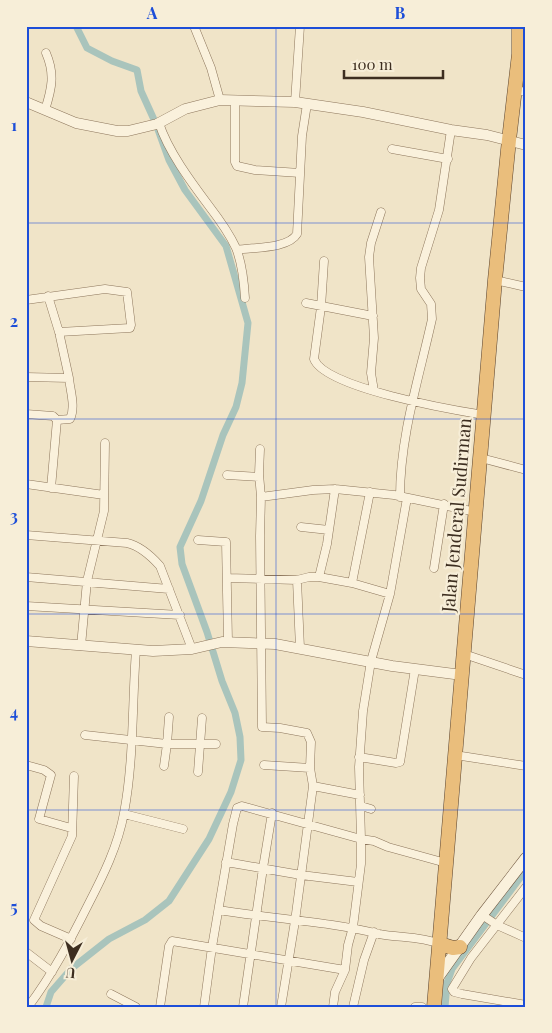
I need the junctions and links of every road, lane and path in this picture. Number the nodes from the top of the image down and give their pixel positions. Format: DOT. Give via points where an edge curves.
graph roads {
  1 [pos="194,26"];
  2 [pos="300,26"];
  3 [pos="519,26"];
  4 [pos="46,52"];
  5 [pos="523,54"];
  6 [pos="521,91"];
  7 [pos="220,100"];
  8 [pos="235,100"];
  9 [pos="26,102"];
  10 [pos="295,102"];
  11 [pos="307,104"];
  12 [pos="45,110"];
  13 [pos="161,128"];
  14 [pos="451,130"];
  15 [pos="509,140"];
  16 [pos="526,145"];
  17 [pos="392,149"];
  18 [pos="448,159"];
  19 [pos="300,173"];
  20 [pos="381,212"];
  21 [pos="237,250"];
  22 [pos="324,261"];
  23 [pos="495,280"];
  24 [pos="526,287"];
  25 [pos="48,296"];
  26 [pos="245,298"];
  27 [pos="26,300"];
  28 [pos="306,303"];
  29 [pos="321,306"];
  30 [pos="373,316"];
  31 [pos="59,332"];
  32 [pos="26,377"];
  33 [pos="69,378"];
  34 [pos="374,391"];
  35 [pos="413,400"];
  36 [pos="26,414"];
  37 [pos="484,415"];
  38 [pos="57,420"];
  39 [pos="105,443"];
  40 [pos="260,449"];
  41 [pos="487,459"];
  42 [pos="526,470"];
  43 [pos="227,475"];
  44 [pos="259,477"];
  45 [pos="26,484"];
  46 [pos="51,488"];
  47 [pos="335,489"];
  48 [pos="370,492"];
  49 [pos="104,494"];
  50 [pos="261,497"];
  51 [pos="403,498"];
  52 [pos="444,504"];
  53 [pos="476,512"];
  54 [pos="301,527"];
  55 [pos="330,530"];
  56 [pos="26,535"];
  57 [pos="96,540"];
  58 [pos="198,540"];
  59 [pos="434,568"];
  60 [pos="26,577"];
  61 [pos="319,577"];
  62 [pos="227,578"];
  63 [pos="260,580"];
  64 [pos="297,580"];
  65 [pos="87,581"];
  66 [pos="352,583"];
  67 [pos="169,589"];
  68 [pos="390,594"];
  69 [pos="26,606"];
  70 [pos="84,609"];
  71 [pos="180,615"];
  72 [pos="26,641"];
  73 [pos="228,641"];
  74 [pos="261,643"];
  75 [pos="81,646"];
  76 [pos="194,648"];
  77 [pos="300,648"];
  78 [pos="136,650"];
  79 [pos="464,654"];
  80 [pos="371,661"];
  81 [pos="415,669"];
  82 [pos="462,674"];
  83 [pos="526,675"];
  84 [pos="169,718"];
  85 [pos="202,718"];
  86 [pos="84,735"];
  87 [pos="132,741"];
  88 [pos="167,744"];
  89 [pos="200,744"];
  90 [pos="216,744"];
  91 [pos="455,755"];
  92 [pos="359,757"];
  93 [pos="26,765"];
  94 [pos="264,765"];
  95 [pos="164,766"];
  96 [pos="526,766"];
  97 [pos="310,768"];
  98 [pos="198,772"];
  99 [pos="74,776"];
  100 [pos="313,786"];
  101 [pos="360,795"];
  102 [pos="361,806"];
  103 [pos="371,809"];
  104 [pos="272,813"];
  105 [pos="124,814"];
  106 [pos="309,825"];
  107 [pos="71,828"];
  108 [pos="183,829"];
  109 [pos="361,839"];
  110 [pos="525,861"];
  111 [pos="226,862"];
  112 [pos="446,863"];
  113 [pos="263,868"];
  114 [pos="301,875"];
  115 [pos="358,882"];
  116 [pos="526,887"];
  117 [pos="219,910"];
  118 [pos="256,916"];
  119 [pos="484,917"];
  120 [pos="295,921"];
  121 [pos="497,925"];
  122 [pos="353,928"];
  123 [pos="374,932"];
  124 [pos="526,938"];
  125 [pos="71,939"];
  126 [pos="440,944"];
  127 [pos="460,947"];
  128 [pos="212,948"];
  129 [pos="26,952"];
  130 [pos="250,954"];
  131 [pos="288,961"];
  132 [pos="344,970"];
  133 [pos="52,972"];
  134 [pos="436,980"];
  135 [pos="111,994"];
  136 [pos="516,1005"];
  137 [pos="526,1005"];
  138 [pos="28,1007"];
  139 [pos="136,1007"];
  140 [pos="160,1007"];
  141 [pos="204,1007"];
  142 [pos="243,1007"];
  143 [pos="281,1007"];
  144 [pos="333,1007"];
  145 [pos="353,1007"];
  146 [pos="415,1007"];
  147 [pos="422,1007"];
  148 [pos="434,1007"];
  1 -- 7 [label="street"];
  2 -- 10 [label="street"];
  3 -- 5 [label="highway, Jalan Jenderal Sudirman"];
  4 -- 12 [label="street" via="52,76"];
  5 -- 6 [label="highway, Jalan Jenderal Sudirman"];
  6 -- 15 [label="highway, Jalan Jenderal Sudirman"];
  7 -- 8 [label="street"];
  7 -- 13 [label="street" via="185,109"];
  8 -- 10 [label="street"];
  8 -- 19 [label="street" via="237,166"];
  9 -- 12 [label="street"];
  10 -- 11 [label="street"];
  11 -- 14 [label="street"];
  11 -- 19 [label="street"];
  12 -- 13 [label="street" via="76,123 109,130"];
  13 -- 21 [label="street"];
  14 -- 15 [label="street"];
  14 -- 18 [label="street"];
  15 -- 16 [label="street"];
  15 -- 23 [label="highway, Jalan Jenderal Sudirman"];
  17 -- 18 [label="street"];
  18 -- 35 [label="street" via="439,210 421,268 421,289 430,304 432,319"];
  19 -- 21 [label="street" via="297,234 293,240"];
  20 -- 30 [label="street" via="369,257"];
  21 -- 26 [label="street"];
  22 -- 29 [label="street"];
  23 -- 24 [label="street"];
  23 -- 37 [label="highway, Jalan Jenderal Sudirman"];
  25 -- 27 [label="street"];
  25 -- 31 [label="street"];
  25 -- 31 [label="street" via="105,289 127,292 130,328"];
  28 -- 29 [label="street"];
  29 -- 30 [label="street"];
  29 -- 34 [label="street" via="315,343 316,364 335,378"];
  30 -- 34 [label="street" via="371,373"];
  31 -- 33 [label="street"];
  32 -- 33 [label="street"];
  33 -- 38 [label="street" via="72,417"];
  34 -- 35 [label="street"];
  35 -- 37 [label="street"];
  35 -- 51 [label="street" via="402,459"];
  36 -- 38 [label="street" via="53,416"];
  37 -- 41 [label="highway, Jalan Jenderal Sudirman"];
  38 -- 46 [label="street"];
  39 -- 49 [label="street"];
  40 -- 44 [label="street"];
  41 -- 42 [label="street"];
  41 -- 53 [label="highway, Jalan Jenderal Sudirman"];
  43 -- 44 [label="street"];
  44 -- 50 [label="street"];
  45 -- 46 [label="street"];
  46 -- 49 [label="street"];
  47 -- 48 [label="street"];
  47 -- 50 [label="street"];
  47 -- 55 [label="street"];
  48 -- 51 [label="street"];
  48 -- 66 [label="street"];
  49 -- 57 [label="street" via="104,510"];
  50 -- 63 [label="street"];
  51 -- 52 [label="street"];
  51 -- 68 [label="street"];
  52 -- 53 [label="street"];
  52 -- 59 [label="street"];
  53 -- 79 [label="highway, Jalan Jenderal Sudirman"];
  54 -- 55 [label="street"];
  55 -- 61 [label="street"];
  56 -- 57 [label="street"];
  57 -- 65 [label="street"];
  57 -- 67 [label="street" via="137,547 160,566"];
  58 -- 62 [label="street" via="226,542"];
  60 -- 65 [label="street"];
  61 -- 64 [label="street"];
  61 -- 66 [label="street"];
  62 -- 63 [label="street"];
  62 -- 73 [label="street"];
  63 -- 64 [label="street"];
  63 -- 74 [label="street"];
  64 -- 77 [label="street"];
  65 -- 67 [label="street"];
  65 -- 70 [label="street"];
  66 -- 68 [label="street"];
  67 -- 71 [label="street"];
  68 -- 80 [label="street"];
  69 -- 70 [label="street"];
  70 -- 71 [label="street"];
  70 -- 75 [label="street"];
  71 -- 76 [label="street"];
  72 -- 75 [label="street"];
  73 -- 74 [label="street"];
  73 -- 76 [label="street"];
  74 -- 77 [label="street"];
  74 -- 97 [label="street" via="262,727 307,733"];
  75 -- 78 [label="street"];
  76 -- 78 [label="street" via="153,652"];
  77 -- 80 [label="street"];
  78 -- 87 [label="street"];
  79 -- 82 [label="highway, Jalan Jenderal Sudirman"];
  79 -- 83 [label="street"];
  80 -- 81 [label="street"];
  80 -- 92 [label="street"];
  81 -- 82 [label="street"];
  81 -- 92 [label="street" via="400,762"];
  82 -- 91 [label="highway, Jalan Jenderal Sudirman"];
  84 -- 88 [label="street"];
  85 -- 89 [label="street"];
  86 -- 87 [label="street"];
  87 -- 88 [label="street"];
  87 -- 105 [label="street"];
  88 -- 89 [label="street"];
  88 -- 95 [label="street"];
  89 -- 90 [label="street"];
  89 -- 98 [label="street"];
  91 -- 96 [label="street"];
  91 -- 112 [label="highway, Jalan Jenderal Sudirman"];
  92 -- 101 [label="street"];
  93 -- 107 [label="street" via="51,775 39,819"];
  94 -- 97 [label="street"];
  97 -- 100 [label="street"];
  99 -- 107 [label="street"];
  100 -- 101 [label="street"];
  100 -- 106 [label="street"];
  101 -- 102 [label="street"];
  102 -- 103 [label="street"];
  102 -- 109 [label="street"];
  104 -- 106 [label="street"];
  104 -- 111 [label="street" via="242,806 237,808"];
  104 -- 113 [label="street"];
  105 -- 108 [label="street"];
  105 -- 125 [label="street" via="104,873"];
  106 -- 109 [label="street"];
  106 -- 114 [label="street"];
  107 -- 125 [label="street" via="71,840 34,920"];
  109 -- 112 [label="street" via="374,840"];
  109 -- 115 [label="street"];
  110 -- 119 [label="main road"];
  111 -- 113 [label="street"];
  111 -- 117 [label="street"];
  112 -- 126 [label="highway, Jalan Jenderal Sudirman"];
  113 -- 114 [label="street"];
  113 -- 118 [label="street"];
  114 -- 115 [label="street"];
  114 -- 120 [label="street"];
  115 -- 122 [label="street"];
  116 -- 121 [label="street"];
  117 -- 118 [label="street"];
  117 -- 128 [label="street"];
  118 -- 120 [label="street"];
  118 -- 130 [label="street"];
  119 -- 121 [label="street"];
  119 -- 127 [label="main road"];
  120 -- 122 [label="street"];
  120 -- 131 [label="street"];
  121 -- 124 [label="street"];
  121 -- 136 [label="street" via="471,958 452,991"];
  122 -- 123 [label="street"];
  122 -- 132 [label="street"];
  123 -- 126 [label="street"];
  123 -- 145 [label="street"];
  125 -- 133 [label="street"];
  126 -- 127 [label="highway"];
  126 -- 134 [label="highway, Jalan Jenderal Sudirman"];
  127 -- 134 [label="main road"];
  128 -- 130 [label="street"];
  128 -- 140 [label="street" via="171,941"];
  128 -- 141 [label="street"];
  129 -- 133 [label="street"];
  130 -- 131 [label="street"];
  130 -- 142 [label="street"];
  131 -- 132 [label="street"];
  131 -- 143 [label="street"];
  132 -- 144 [label="street"];
  133 -- 138 [label="street"];
  134 -- 148 [label="highway, Jalan Jenderal Sudirman"];
  135 -- 139 [label="street"];
  136 -- 137 [label="street"];
  146 -- 147 [label="street"];
}
